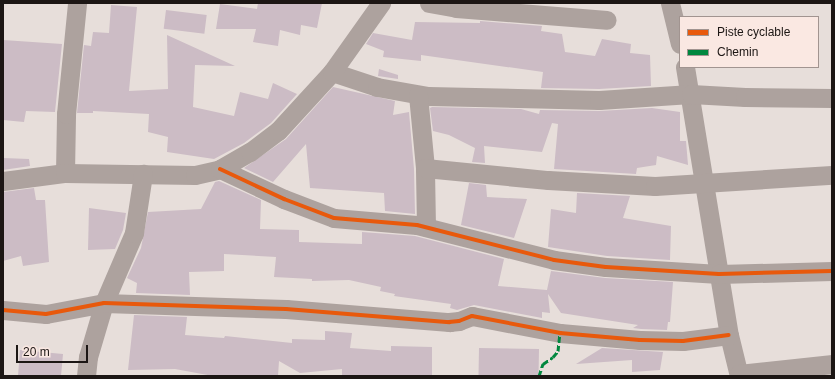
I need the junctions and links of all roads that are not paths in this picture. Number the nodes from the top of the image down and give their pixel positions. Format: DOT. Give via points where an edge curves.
graph roads {
  1 [pos="77,3"];
  2 [pos="381,3"];
  3 [pos="429,3"];
  4 [pos="670,3"];
  5 [pos="606,20"];
  6 [pos="679,40"];
  7 [pos="685,68"];
  8 [pos="332,72"];
  9 [pos="691,94"];
  10 [pos="418,95"];
  11 [pos="832,98"];
  12 [pos="425,168"];
  13 [pos="220,169"];
  14 [pos="65,173"];
  15 [pos="143,174"];
  16 [pos="832,175"];
  17 [pos="3,181"];
  18 [pos="705,184"];
  19 [pos="426,227"];
  20 [pos="832,271"];
  21 [pos="719,274"];
  22 [pos="104,303"];
  23 [pos="3,310"];
  24 [pos="730,335"];
  25 [pos="832,364"];
  26 [pos="739,375"];
  27 [pos="86,376"];
  1 -- 14 [label="street" via="66,114"];
  2 -- 8 [label="street"];
  3 -- 5 [label="street" via="456,8"];
  4 -- 6 [label="street"];
  7 -- 9 [label="street"];
  8 -- 10 [label="street" via="377,87"];
  8 -- 13 [label="street" via="278,131 250,152"];
  9 -- 10 [label="street" via="599,100"];
  9 -- 11 [label="street"];
  9 -- 18 [label="street"];
  10 -- 12 [label="street"];
  12 -- 18 [label="street" via="548,180 655,186"];
  12 -- 19 [label="street"];
  13 -- 15 [label="street" via="195,175"];
  13 -- 19 [label="street" via="284,199 334,218"];
  14 -- 15 [label="street"];
  14 -- 17 [label="street"];
  15 -- 22 [label="street" via="134,233"];
  16 -- 18 [label="street"];
  18 -- 21 [label="street"];
  19 -- 21 [label="street" via="554,260 606,267"];
  20 -- 21 [label="street"];
  21 -- 24 [label="street"];
  22 -- 23 [label="street" via="46,314"];
  22 -- 24 [label="street" via="286,309 449,322 472,316 560,333 640,340 683,341"];
  22 -- 27 [label="street" via="88,357"];
  24 -- 26 [label="street"];
  25 -- 26 [label="street"];
}
